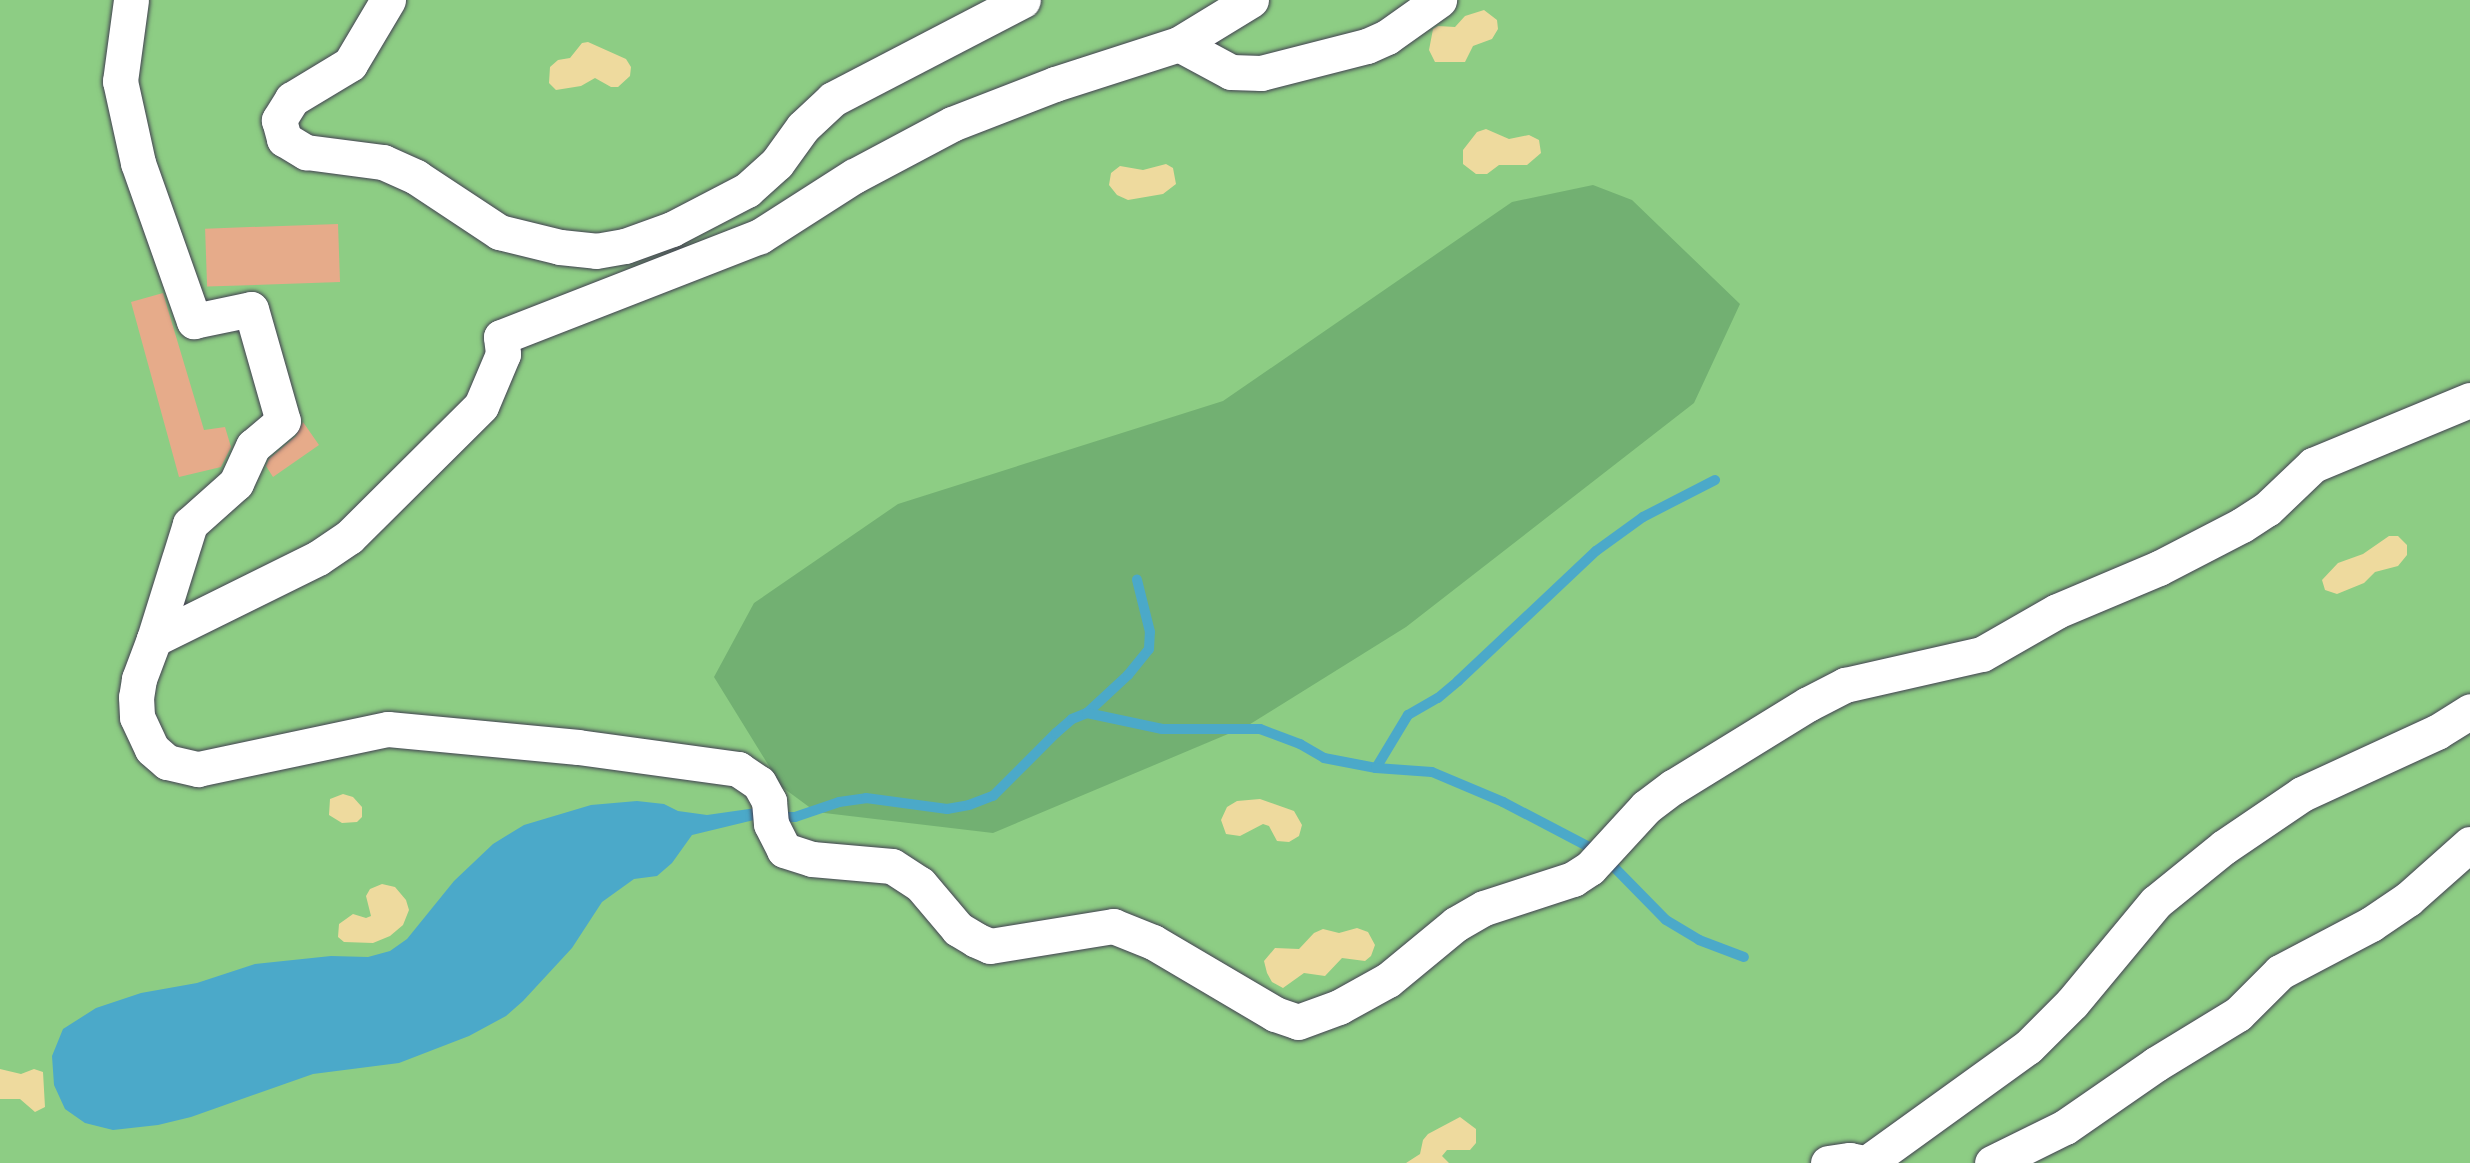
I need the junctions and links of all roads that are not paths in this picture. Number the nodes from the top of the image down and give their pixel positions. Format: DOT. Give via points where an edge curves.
graph roads {
  1 [pos="131,0"];
  2 [pos="388,0"];
  3 [pos="1023,0"];
  4 [pos="1251,0"];
  5 [pos="1439,0"];
  6 [pos="1179,44"];
  7 [pos="2470,400"];
  8 [pos="154,639"];
  9 [pos="2470,711"];
  10 [pos="2470,844"];
  11 [pos="1828,1163"];
  12 [pos="1866,1163"];
  13 [pos="1992,1163"];
  1 -- 8 [label="lane" via="120,81 138,163 194,321 251,309 283,421 253,446 236,483 190,524"];
  2 -- 3 [label="lane" via="350,64 292,99 279,120 284,139 306,152 383,162 416,177 499,232 596,251 672,229 747,190 833,99"];
  4 -- 6 [label="lane"];
  5 -- 6 [label="lane" via="1367,46 1261,73 1231,72"];
  6 -- 8 [label="lane" via="952,124 853,176 761,236 501,337 503,354 481,406 349,537 318,558"];
  7 -- 8 [label="lane" via="2313,466 2267,509 2242,525 2159,568 2057,611 1982,654 1845,685 1808,704 1646,807 1590,868 1573,879 1484,908 1456,924 1388,980 1339,1007 1298,1022 1264,1008 1153,942 1113,926 990,946 976,940 958,929 919,884 892,866 812,859 784,850 759,783 738,769 388,729 198,769 167,762 152,749 137,717 139,679"];
  9 -- 12 [label="lane" via="2437,732 2302,794 2224,847 2156,902 2072,1003 2028,1047"];
  10 -- 13 [label="lane" via="2409,899 2280,972 2238,1014 2065,1127"];
  11 -- 12 [label="lane"];
}
